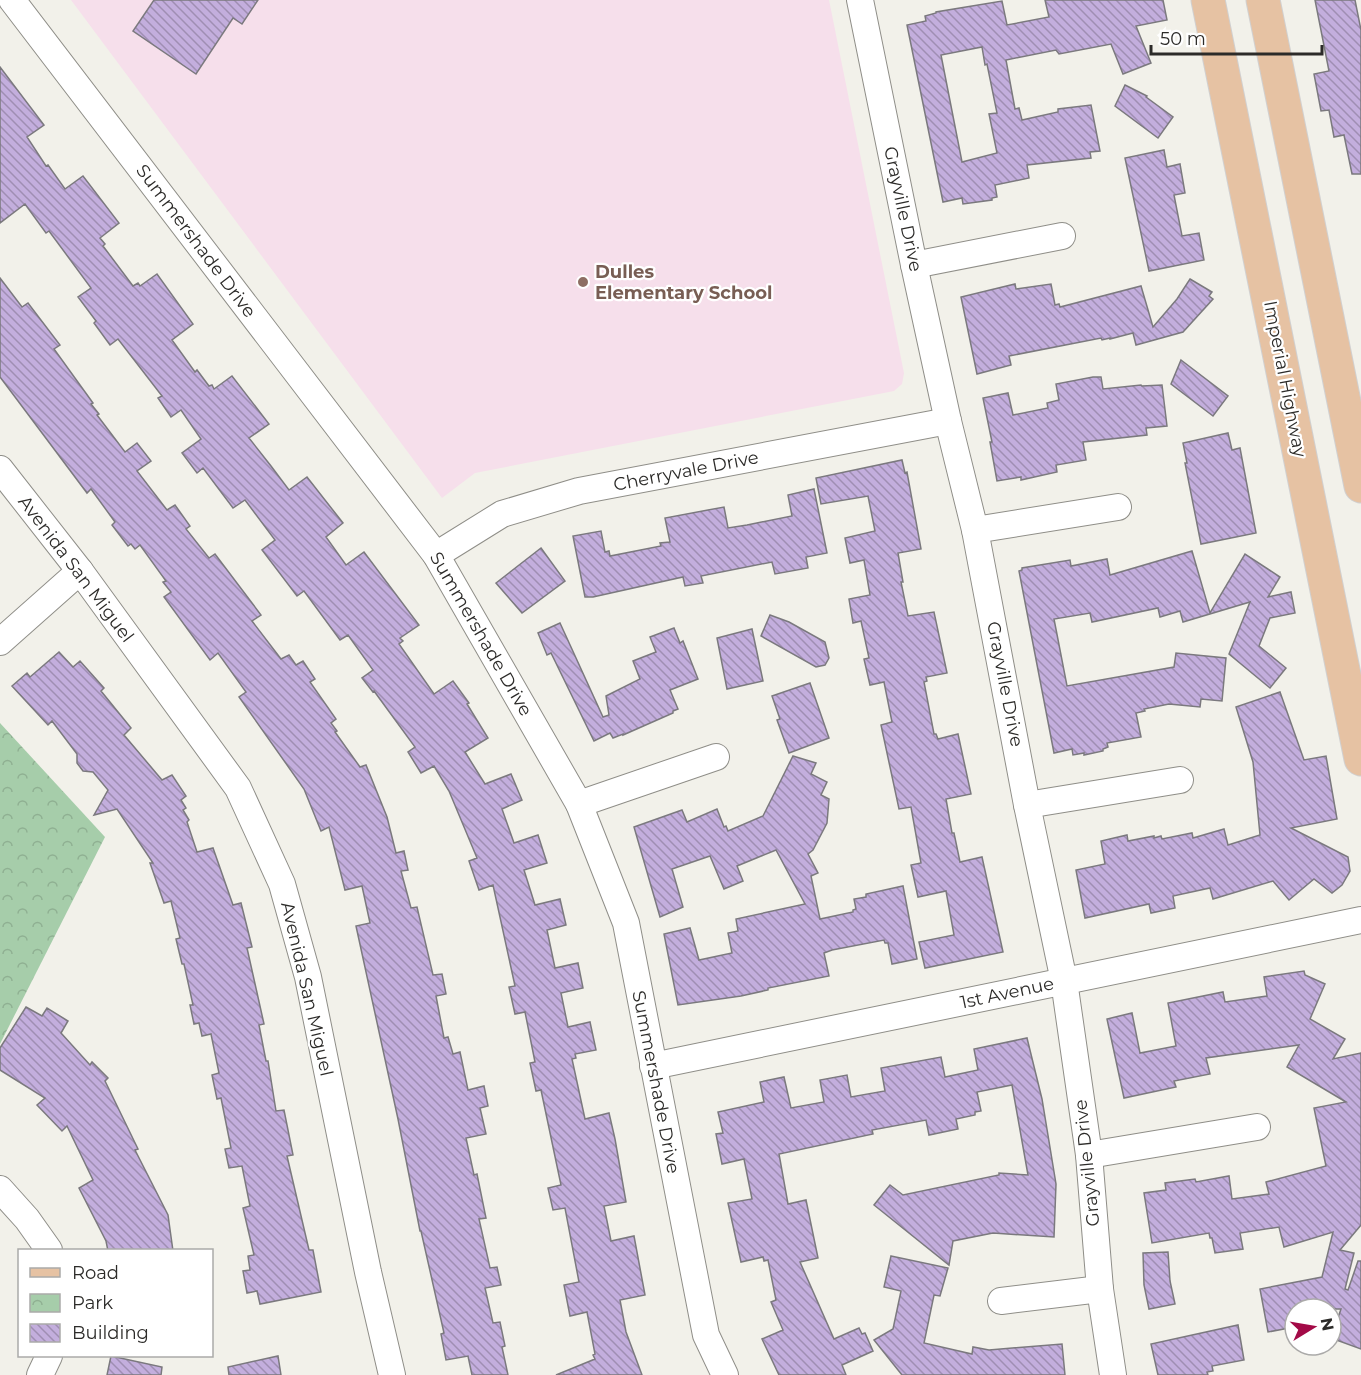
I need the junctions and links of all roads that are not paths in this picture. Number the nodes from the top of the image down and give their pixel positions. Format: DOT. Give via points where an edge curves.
graph roads {
  1 [pos="12,0"];
  2 [pos="860,0"];
  3 [pos="1208,0"];
  4 [pos="1263,0"];
  5 [pos="1062,236"];
  6 [pos="914,265"];
  7 [pos="948,421"];
  8 [pos="0,469"];
  9 [pos="1361,486"];
  10 [pos="1118,507"];
  11 [pos="975,530"];
  12 [pos="436,555"];
  13 [pos="80,571"];
  14 [pos="0,642"];
  15 [pos="716,757"];
  16 [pos="1361,759"];
  17 [pos="1179,780"];
  18 [pos="579,804"];
  19 [pos="1028,805"];
  20 [pos="1361,920"];
  21 [pos="1064,981"];
  22 [pos="653,1066"];
  23 [pos="1257,1127"];
  24 [pos="1089,1155"];
  25 [pos="0,1189"];
  26 [pos="48,1249"];
  27 [pos="1100,1289"];
  28 [pos="1001,1301"];
  29 [pos="49,1357"];
  30 [pos="40,1375"];
  31 [pos="392,1375"];
  32 [pos="725,1375"];
  33 [pos="1113,1375"];
  1 -- 12 [label="street, Summershade Drive"];
  2 -- 6 [label="street, Grayville Drive"];
  3 -- 16 [label="main road, Imperial Highway"];
  4 -- 9 [label="main road"];
  5 -- 6 [label="street"];
  6 -- 7 [label="street, Grayville Drive"];
  7 -- 11 [label="street, Grayville Drive"];
  7 -- 12 [label="street, Cherryvale Drive" via="579,491 502,514"];
  8 -- 13 [label="street, Avenida San Miguel"];
  10 -- 11 [label="street"];
  11 -- 19 [label="street, Grayville Drive"];
  12 -- 18 [label="street, Summershade Drive"];
  13 -- 14 [label="street"];
  13 -- 31 [label="street, Avenida San Miguel" via="238,788 282,884 308,977"];
  15 -- 18 [label="street"];
  17 -- 19 [label="street"];
  18 -- 22 [label="street, Summershade Drive" via="626,923"];
  19 -- 21 [label="street, Grayville Drive"];
  20 -- 21 [label="street, 1st Avenue"];
  21 -- 22 [label="street, 1st Avenue"];
  21 -- 24 [label="street, Grayville Drive"];
  22 -- 32 [label="street, Summershade Drive" via="706,1335"];
  23 -- 24 [label="street"];
  24 -- 27 [label="street, Grayville Drive"];
  25 -- 26 [label="street"];
  27 -- 28 [label="street"];
  27 -- 33 [label="street, Grayville Drive"];
  29 -- 30 [label="street"];
}
